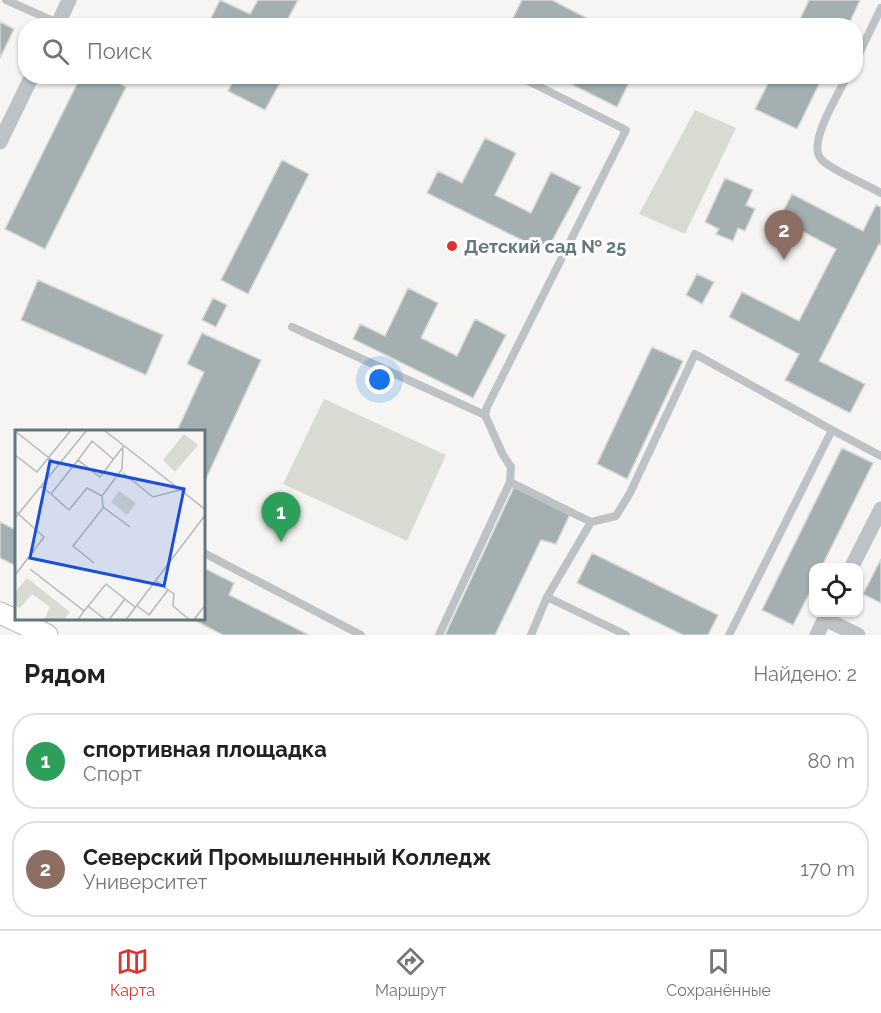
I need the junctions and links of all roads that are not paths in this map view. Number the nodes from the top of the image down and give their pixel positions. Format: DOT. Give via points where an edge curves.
graph roads {
  1 [pos="6,0"];
  2 [pos="69,0"];
  3 [pos="881,8"];
  4 [pos="45,18"];
  5 [pos="61,18"];
  6 [pos="863,44"];
  7 [pos="28,84"];
  8 [pos="534,84"];
  9 [pos="843,84"];
  10 [pos="0,142"];
  11 [pos="881,192"];
  12 [pos="292,327"];
  13 [pos="485,415"];
  14 [pos="832,430"];
  15 [pos="881,456"];
  16 [pos="510,482"];
  17 [pos="881,509"];
  18 [pos="591,522"];
  19 [pos="206,554"];
  20 [pos="853,563"];
  21 [pos="547,597"];
  22 [pos="0,613"];
  23 [pos="826,617"];
  24 [pos="828,617"];
  25 [pos="15,618"];
  26 [pos="20,620"];
  27 [pos="40,627"];
  28 [pos="361,635"];
  29 [pos="439,635"];
  30 [pos="531,635"];
  31 [pos="626,635"];
  32 [pos="729,635"];
  33 [pos="817,635"];
  34 [pos="858,635"];
  1 -- 4 [label="lane"];
  2 -- 5 [label="street"];
  3 -- 6 [label="lane"];
  7 -- 10 [label="street"];
  8 -- 13 [label="lane" via="626,130"];
  9 -- 11 [label="lane" via="818,135 816,148 821,160"];
  12 -- 13 [label="lane"];
  13 -- 16 [label="lane" via="511,467"];
  14 -- 15 [label="lane"];
  14 -- 18 [label="lane" via="695,354 616,516"];
  14 -- 32 [label="lane"];
  16 -- 18 [label="lane"];
  16 -- 29 [label="lane"];
  17 -- 20 [label="street"];
  18 -- 21 [label="lane"];
  19 -- 28 [label="lane"];
  21 -- 30 [label="lane"];
  21 -- 31 [label="lane"];
  22 -- 25 [label="main road"];
  23 -- 33 [label="street"];
  24 -- 34 [label="street"];
  26 -- 27 [label="main road"];
}
